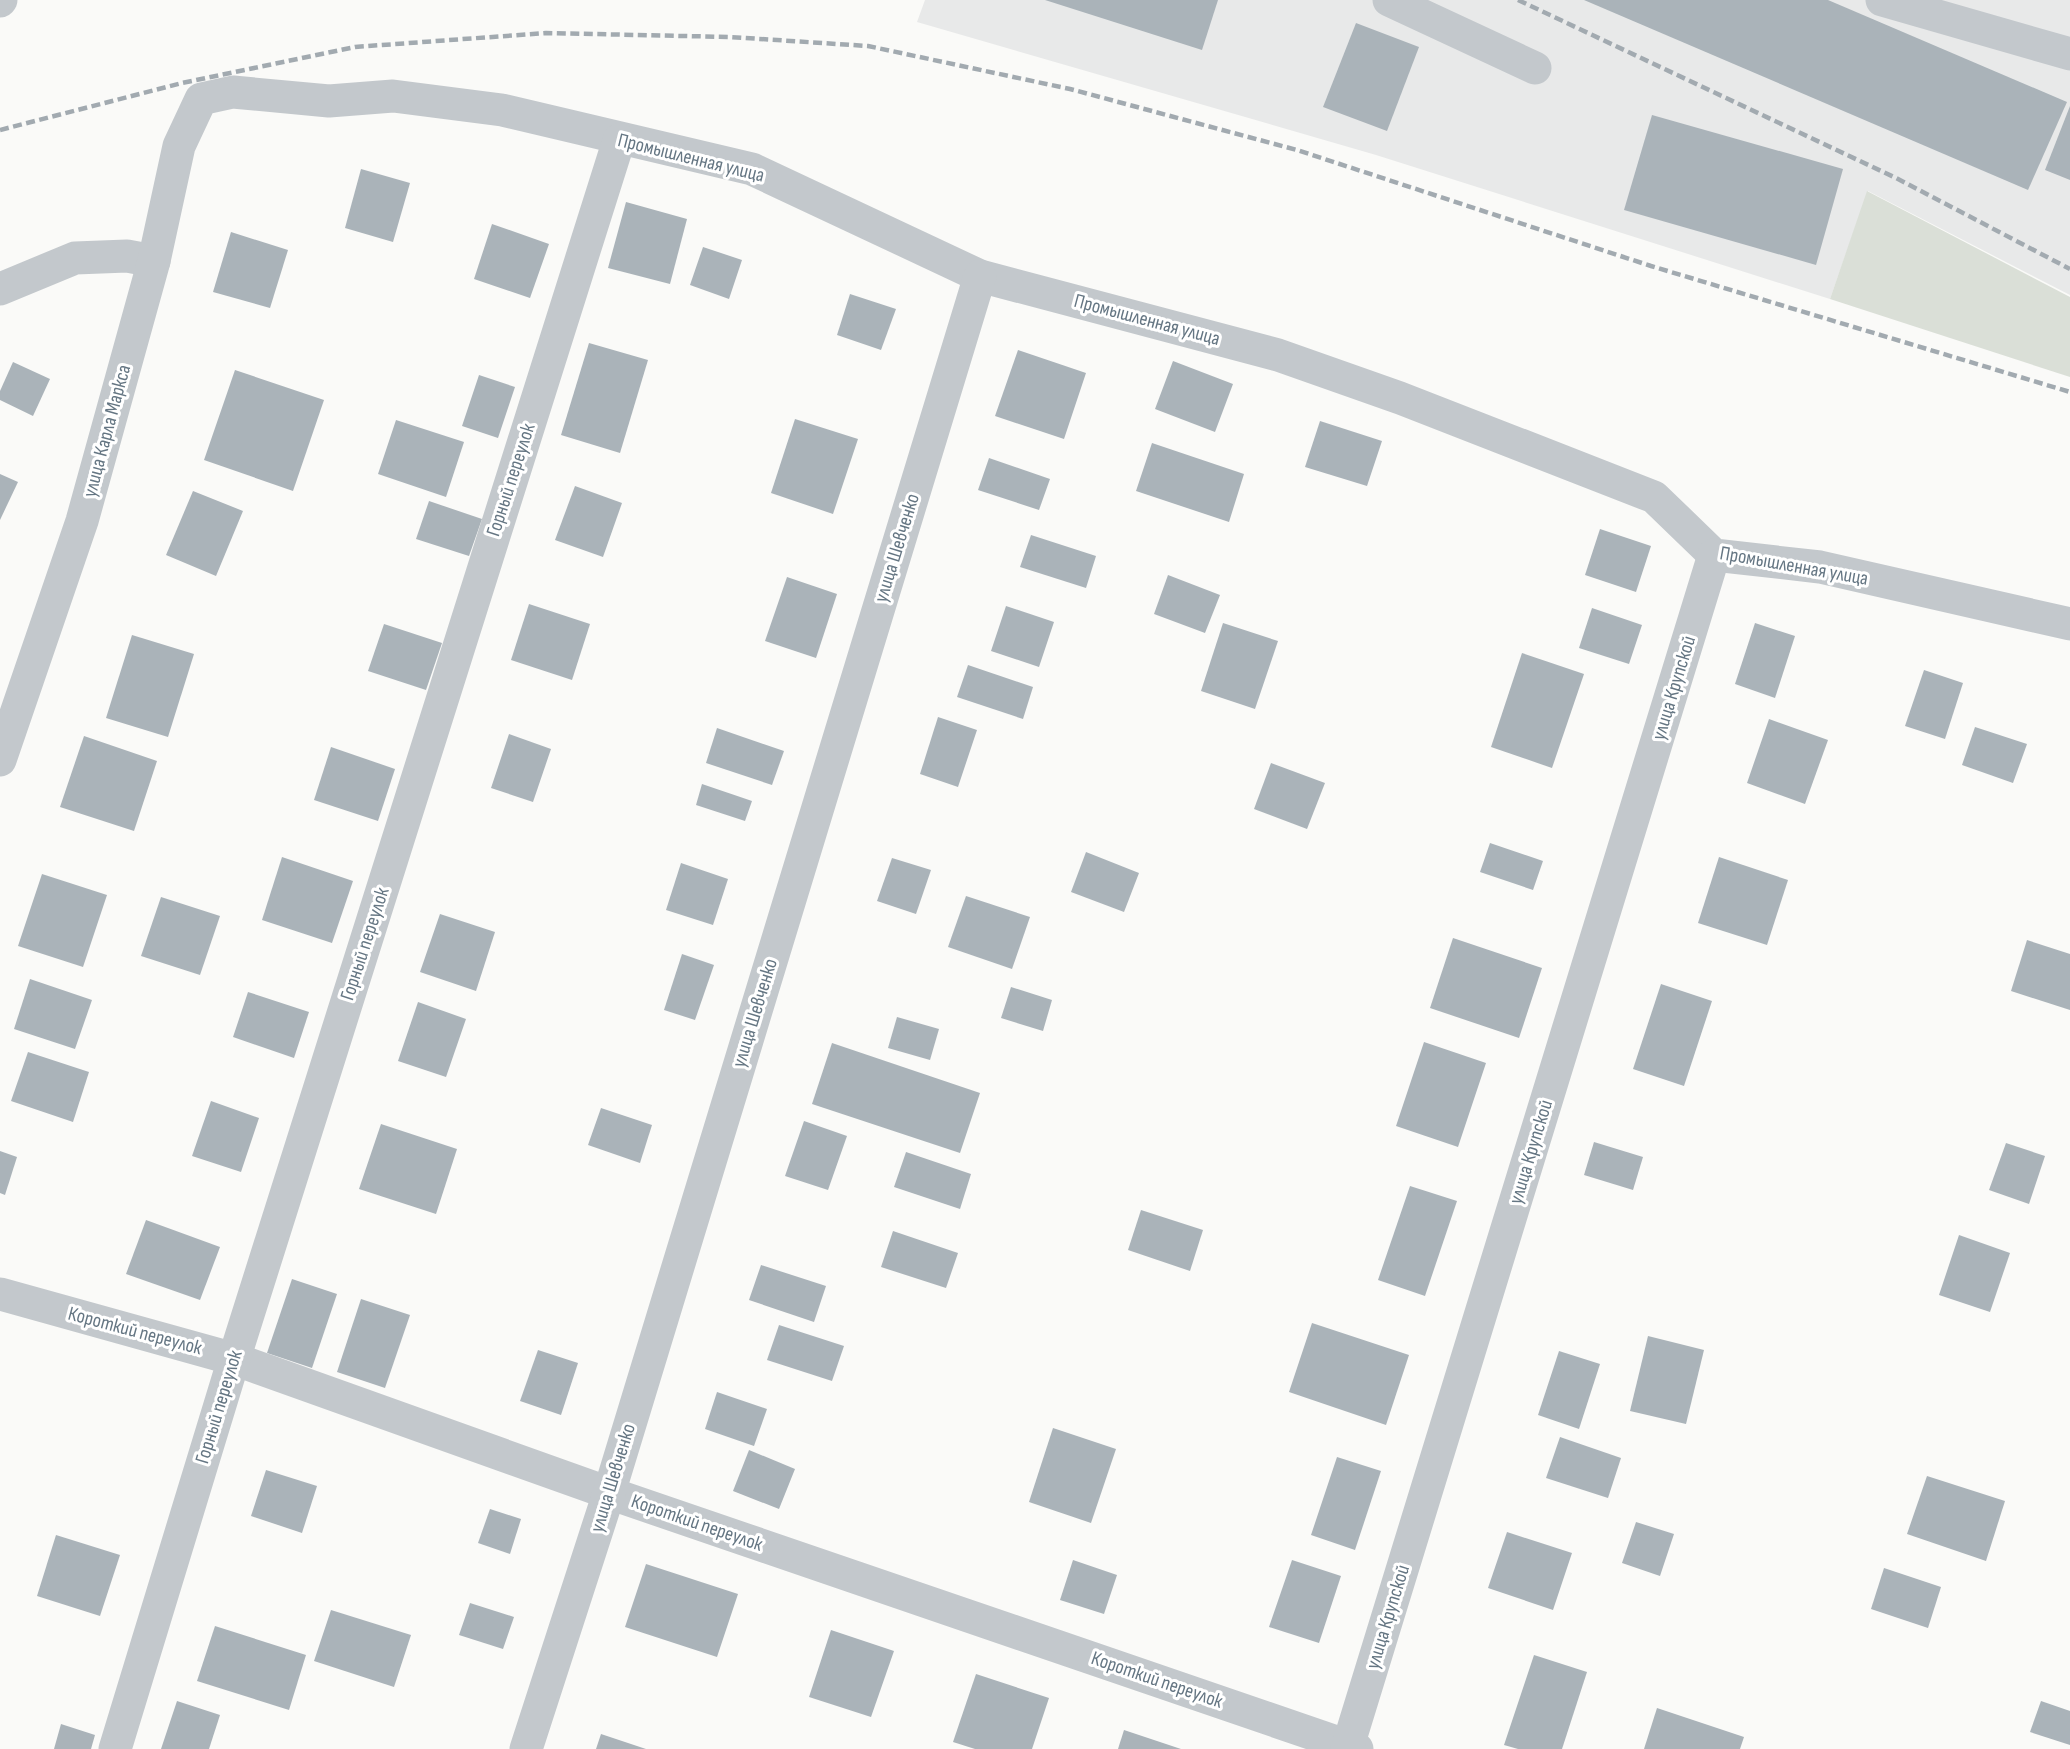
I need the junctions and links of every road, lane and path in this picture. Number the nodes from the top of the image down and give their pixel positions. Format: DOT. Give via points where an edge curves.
graph roads {
  1 [pos="1389,0"];
  2 [pos="1882,0"];
  3 [pos="2070,54"];
  4 [pos="1535,68"];
  5 [pos="201,99"];
  6 [pos="619,140"];
  7 [pos="154,261"];
  8 [pos="980,276"];
  9 [pos="0,289"];
  10 [pos="1714,555"];
  11 [pos="2070,624"];
  12 [pos="0,760"];
  13 [pos="0,1294"];
  14 [pos="234,1359"];
  15 [pos="609,1493"];
  16 [pos="1351,1748"];
  17 [pos="115,1749"];
  18 [pos="526,1749"];
  1 -- 4 [label="street"];
  2 -- 3 [label="street"];
  5 -- 6 [label="street, Промышленная улица" via="233,92 330,101 393,96 502,110"];
  5 -- 7 [label="street, улица Карла Маркса" via="179,146"];
  6 -- 8 [label="street, Промышленная улица" via="752,170"];
  6 -- 14 [label="street, Горный переулок"];
  7 -- 9 [label="street" via="127,256 75,258"];
  7 -- 12 [label="street, улица Карла Маркса" via="82,521"];
  8 -- 10 [label="street, Промышленная улица" via="1278,355 1410,402 1654,496"];
  8 -- 15 [label="street, улица Шевченко"];
  10 -- 11 [label="street, Промышленная улица" via="1820,567"];
  10 -- 16 [label="street, улица Крупской"];
  13 -- 14 [label="street, Короткий переулок"];
  14 -- 15 [label="street, Короткий переулок"];
  14 -- 17 [label="street, Горный переулок"];
  15 -- 16 [label="street, Короткий переулок"];
  15 -- 18 [label="street, улица Шевченко"];
}
